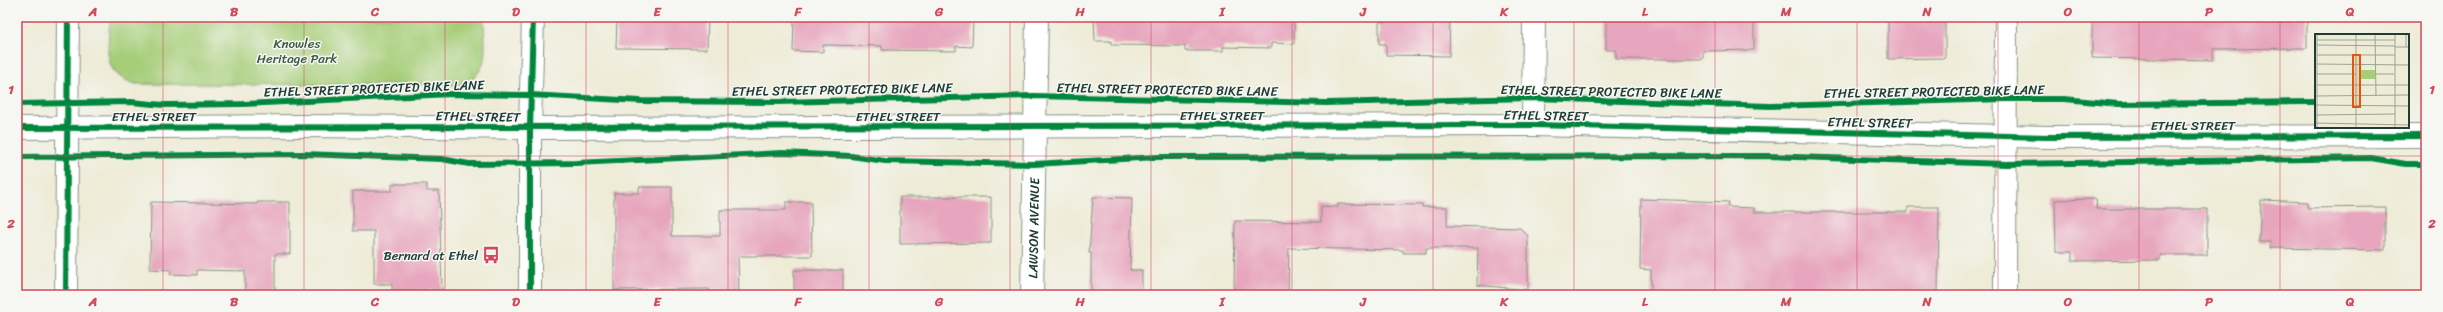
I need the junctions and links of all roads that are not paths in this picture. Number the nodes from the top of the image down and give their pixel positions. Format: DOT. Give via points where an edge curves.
graph roads {
  1 [pos="68,17"];
  2 [pos="533,17"];
  3 [pos="1037,17"];
  4 [pos="1534,17"];
  5 [pos="2006,17"];
  6 [pos="1532,125"];
  7 [pos="1035,126"];
  8 [pos="17,128"];
  9 [pos="67,128"];
  10 [pos="530,128"];
  11 [pos="2006,136"];
  12 [pos="2426,136"];
  13 [pos="66,295"];
  14 [pos="530,295"];
  15 [pos="1032,295"];
  16 [pos="2004,295"];
  1 -- 9 [label="street"];
  2 -- 10 [label="street"];
  3 -- 7 [label="street, LAWSON AVENUE"];
  4 -- 6 [label="street"];
  5 -- 11 [label="street"];
  6 -- 7 [label="street, ETHEL STREET"];
  6 -- 11 [label="street, ETHEL STREET"];
  7 -- 10 [label="street, ETHEL STREET"];
  7 -- 15 [label="street, LAWSON AVENUE"];
  8 -- 9 [label="street, ETHEL STREET"];
  9 -- 10 [label="street, ETHEL STREET"];
  9 -- 13 [label="street"];
  10 -- 14 [label="street"];
  11 -- 12 [label="street, ETHEL STREET"];
  11 -- 16 [label="street"];
}
